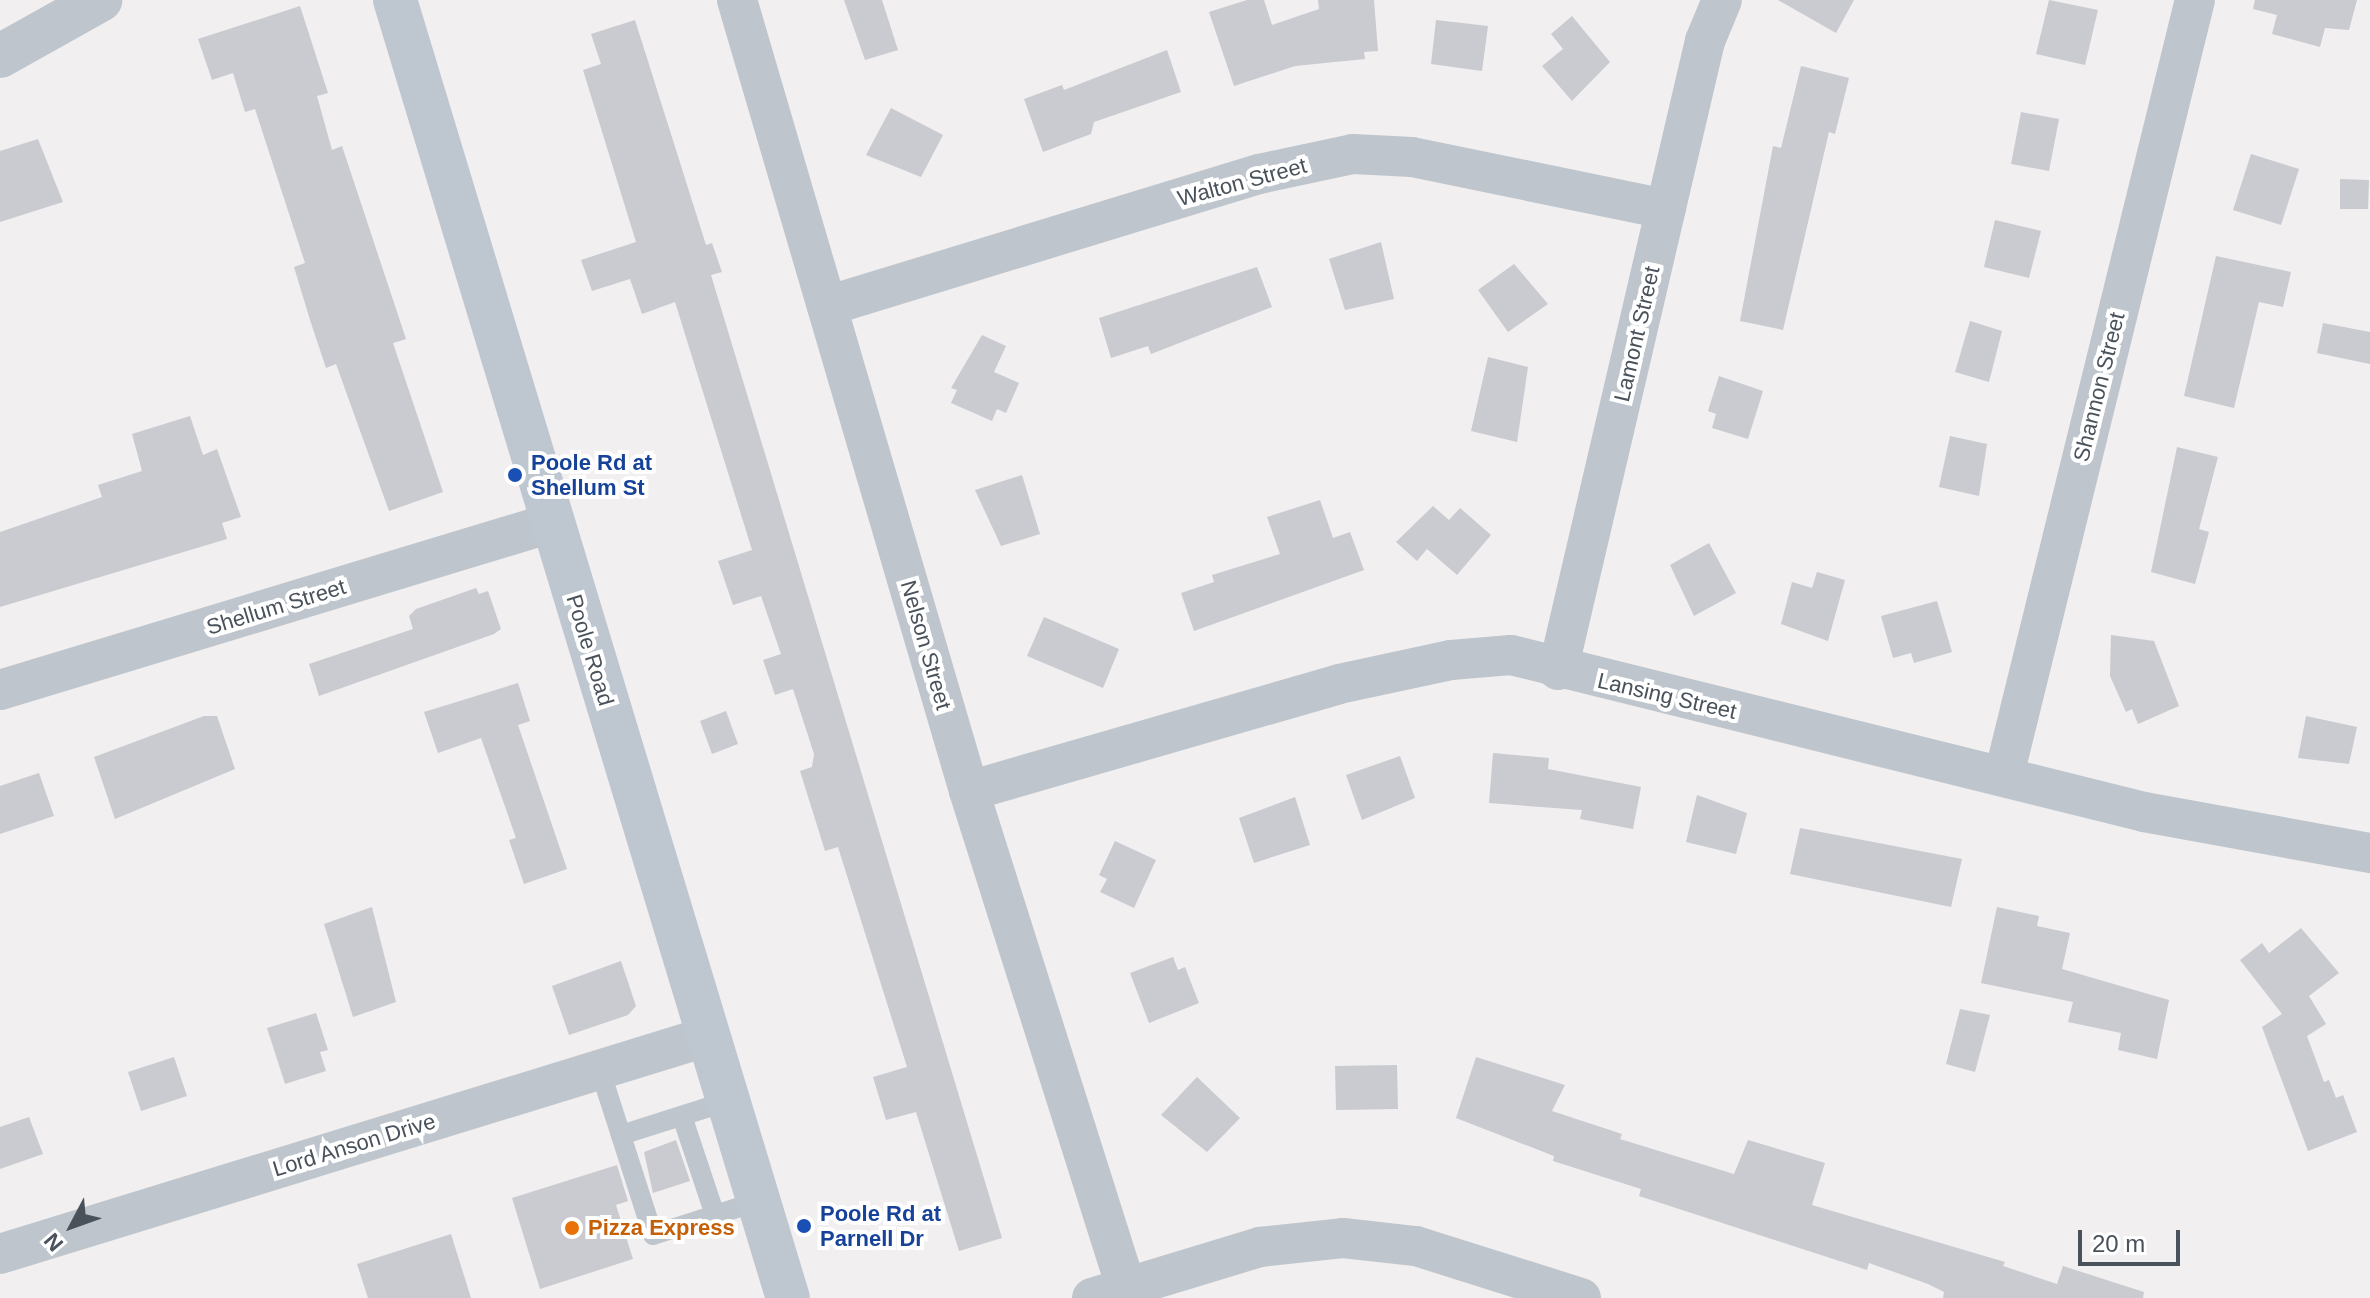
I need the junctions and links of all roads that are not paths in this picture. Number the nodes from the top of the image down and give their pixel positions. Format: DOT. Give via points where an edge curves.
graph roads {
  1 [pos="100,0"];
  2 [pos="395,0"];
  3 [pos="737,0"];
  4 [pos="1722,0"];
  5 [pos="2195,0"];
  6 [pos="0,56"];
  7 [pos="1666,209"];
  8 [pos="827,306"];
  9 [pos="551,523"];
  10 [pos="1558,670"];
  11 [pos="0,690"];
  12 [pos="2004,775"];
  13 [pos="969,791"];
  14 [pos="2370,853"];
  15 [pos="709,1036"];
  16 [pos="600,1070"];
  17 [pos="728,1101"];
  18 [pos="682,1116"];
  19 [pos="621,1135"];
  20 [pos="759,1201"];
  21 [pos="715,1215"];
  22 [pos="0,1254"];
  23 [pos="1109,1292"];
  24 [pos="788,1298"];
  25 [pos="1581,1298"];
  1 -- 6 [label="street"];
  2 -- 9 [label="main road, Poole Road"];
  3 -- 8 [label="street, Nelson Street"];
  4 -- 7 [label="street, Lamont Street" via="1705,41"];
  5 -- 12 [label="street, Shannon Street"];
  7 -- 8 [label="street, Walton Street" via="1412,157 1353,154 1259,174"];
  7 -- 10 [label="street, Lamont Street"];
  8 -- 13 [label="street, Nelson Street"];
  9 -- 11 [label="street, Shellum Street"];
  9 -- 15 [label="main road, Poole Road"];
  10 -- 12 [label="street, Lansing Street"];
  10 -- 13 [label="street, Lansing Street" via="1511,655 1451,660 1339,684"];
  12 -- 14 [label="street, Lansing Street" via="2144,812"];
  13 -- 23 [label="street, Nelson Street"];
  15 -- 16 [label="street, Lord Anson Drive"];
  15 -- 17 [label="main road, Poole Road"];
  16 -- 19 [label="lane"];
  16 -- 22 [label="street, Lord Anson Drive"];
  17 -- 18 [label="lane"];
  17 -- 20 [label="main road, Poole Road"];
  18 -- 19 [label="lane"];
  18 -- 21 [label="lane"];
  19 -- 21 [label="lane" via="653,1235"];
  20 -- 21 [label="lane"];
  20 -- 24 [label="main road, Poole Road"];
  23 -- 25 [label="street" via="1260,1247 1343,1238 1416,1246"];
}
